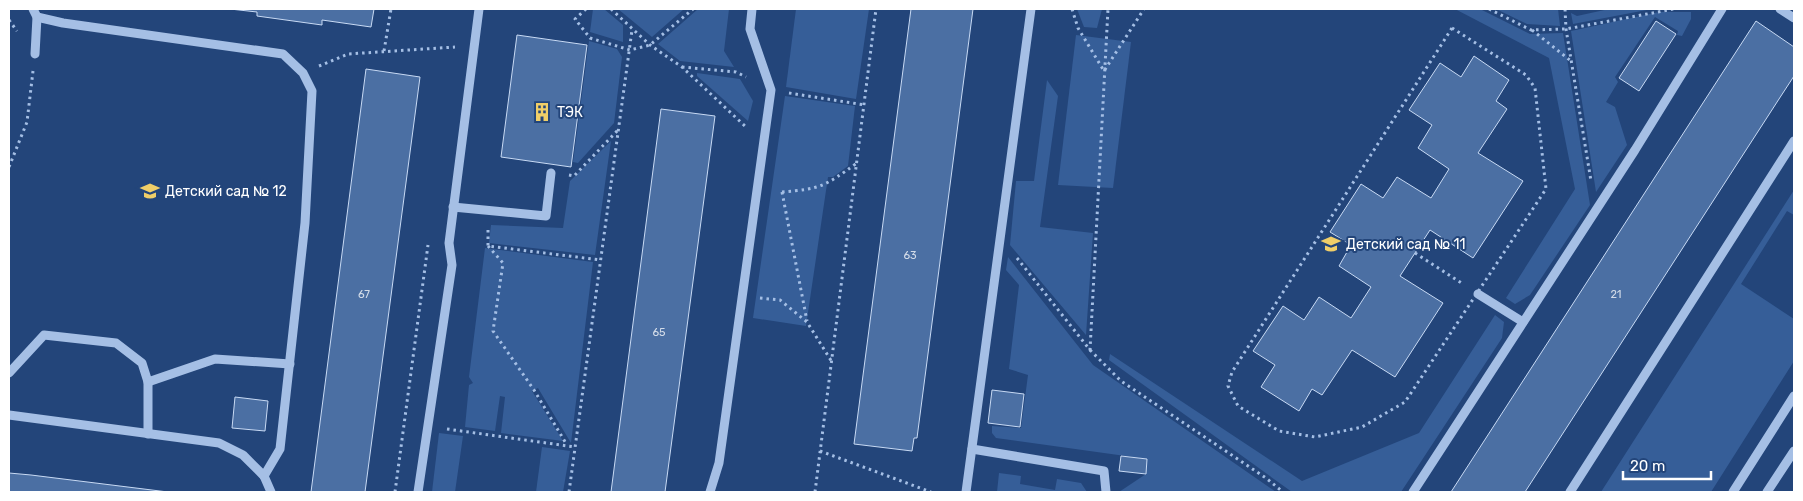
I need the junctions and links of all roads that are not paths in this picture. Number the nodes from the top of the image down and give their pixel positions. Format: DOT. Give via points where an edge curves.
graph roads {
  1 [pos="479,9"];
  2 [pos="752,9"];
  3 [pos="1031,9"];
  4 [pos="1722,9"];
  5 [pos="1780,9"];
  6 [pos="35,13"];
  7 [pos="1794,18"];
  8 [pos="35,54"];
  9 [pos="1794,141"];
  10 [pos="551,173"];
  11 [pos="453,207"];
  12 [pos="1478,294"];
  13 [pos="1523,322"];
  14 [pos="290,364"];
  15 [pos="9,373"];
  16 [pos="148,382"];
  17 [pos="1794,396"];
  18 [pos="9,416"];
  19 [pos="148,434"];
  20 [pos="972,450"];
  21 [pos="1794,450"];
  22 [pos="264,476"];
  23 [pos="271,492"];
  24 [pos="418,492"];
  25 [pos="710,492"];
  26 [pos="966,492"];
  27 [pos="1106,492"];
  28 [pos="1413,492"];
  29 [pos="1570,492"];
  30 [pos="1733,492"];
  31 [pos="1768,492"];
  1 -- 11 [label="street"];
  2 -- 25 [label="street" via="750,29 770,90 719,463"];
  3 -- 20 [label="street"];
  4 -- 13 [label="street"];
  5 -- 7 [label="street"];
  6 -- 8 [label="street"];
  6 -- 14 [label="street" via="63,23 283,54 303,74 312,92 305,223"];
  9 -- 29 [label="street"];
  10 -- 11 [label="street" via="546,216"];
  11 -- 24 [label="street" via="449,243 452,265"];
  12 -- 13 [label="street"];
  13 -- 28 [label="street"];
  14 -- 16 [label="street" via="215,359"];
  14 -- 22 [label="street" via="280,449"];
  15 -- 16 [label="street" via="44,335 116,343 142,364"];
  16 -- 19 [label="street"];
  17 -- 30 [label="street"];
  18 -- 19 [label="street"];
  19 -- 22 [label="street" via="218,443 243,455"];
  20 -- 26 [label="street"];
  20 -- 27 [label="street" via="1104,471"];
  21 -- 31 [label="street"];
  22 -- 23 [label="street"];
}
